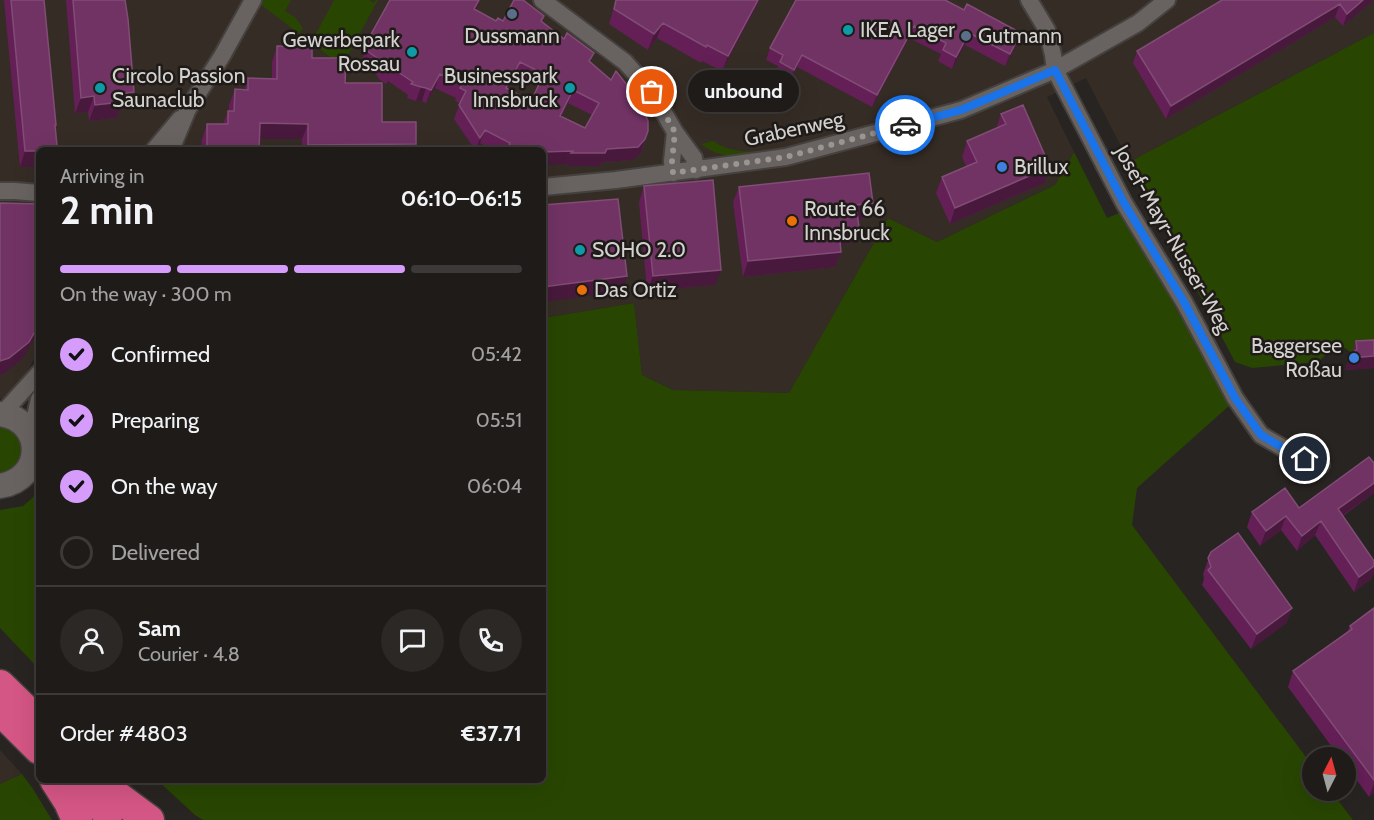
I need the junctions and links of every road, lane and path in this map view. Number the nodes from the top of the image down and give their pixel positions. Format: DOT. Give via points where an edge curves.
graph roads {
  1 [pos="253,0"];
  2 [pos="542,0"];
  3 [pos="1029,0"];
  4 [pos="1167,0"];
  5 [pos="1055,70"];
  6 [pos="188,109"];
  7 [pos="675,132"];
  8 [pos="156,147"];
  9 [pos="172,147"];
  10 [pos="696,170"];
  11 [pos="673,173"];
  12 [pos="36,186"];
  13 [pos="546,187"];
  14 [pos="8,191"];
  15 [pos="36,193"];
  16 [pos="36,376"];
  17 [pos="36,412"];
  18 [pos="1,414"];
  19 [pos="31,435"];
  20 [pos="1322,465"];
  21 [pos="0,486"];
  22 [pos="0,685"];
  23 [pos="0,710"];
  24 [pos="36,738"];
  25 [pos="36,740"];
  26 [pos="57,783"];
  27 [pos="91,783"];
  28 [pos="92,783"];
  29 [pos="93,783"];
  30 [pos="77,820"];
  31 [pos="114,820"];
  32 [pos="133,820"];
  33 [pos="149,820"];
  1 -- 6 [label="street"];
  2 -- 7 [label="street" via="625,62 652,92"];
  3 -- 5 [label="street, Josef-Mayr-Nusser-Weg" via="1047,30"];
  4 -- 5 [label="street, Grabenweg" via="1138,23"];
  5 -- 10 [label="street, Grabenweg" via="961,110 786,157"];
  5 -- 20 [label="street, Josef-Mayr-Nusser-Weg" via="1124,203 1184,302 1235,398 1261,435"];
  6 -- 8 [label="street"];
  6 -- 9 [label="street"];
  7 -- 10 [label="street" via="694,158"];
  7 -- 11 [label="street"];
  10 -- 11 [label="street, Grabenweg"];
  11 -- 13 [label="street, Grabenweg"];
  12 -- 14 [label="street"];
  14 -- 15 [label="street"];
  16 -- 18 [label="street"];
  17 -- 19 [label="street"];
  18 -- 19 [label="main road" via="18,419"];
  19 -- 21 [label="main road" via="34,457 30,468 13,483"];
  22 -- 24 [label="highway"];
  23 -- 25 [label="highway"];
  26 -- 30 [label="highway"];
  27 -- 31 [label="highway"];
  28 -- 32 [label="highway"];
  29 -- 33 [label="highway"];
}
